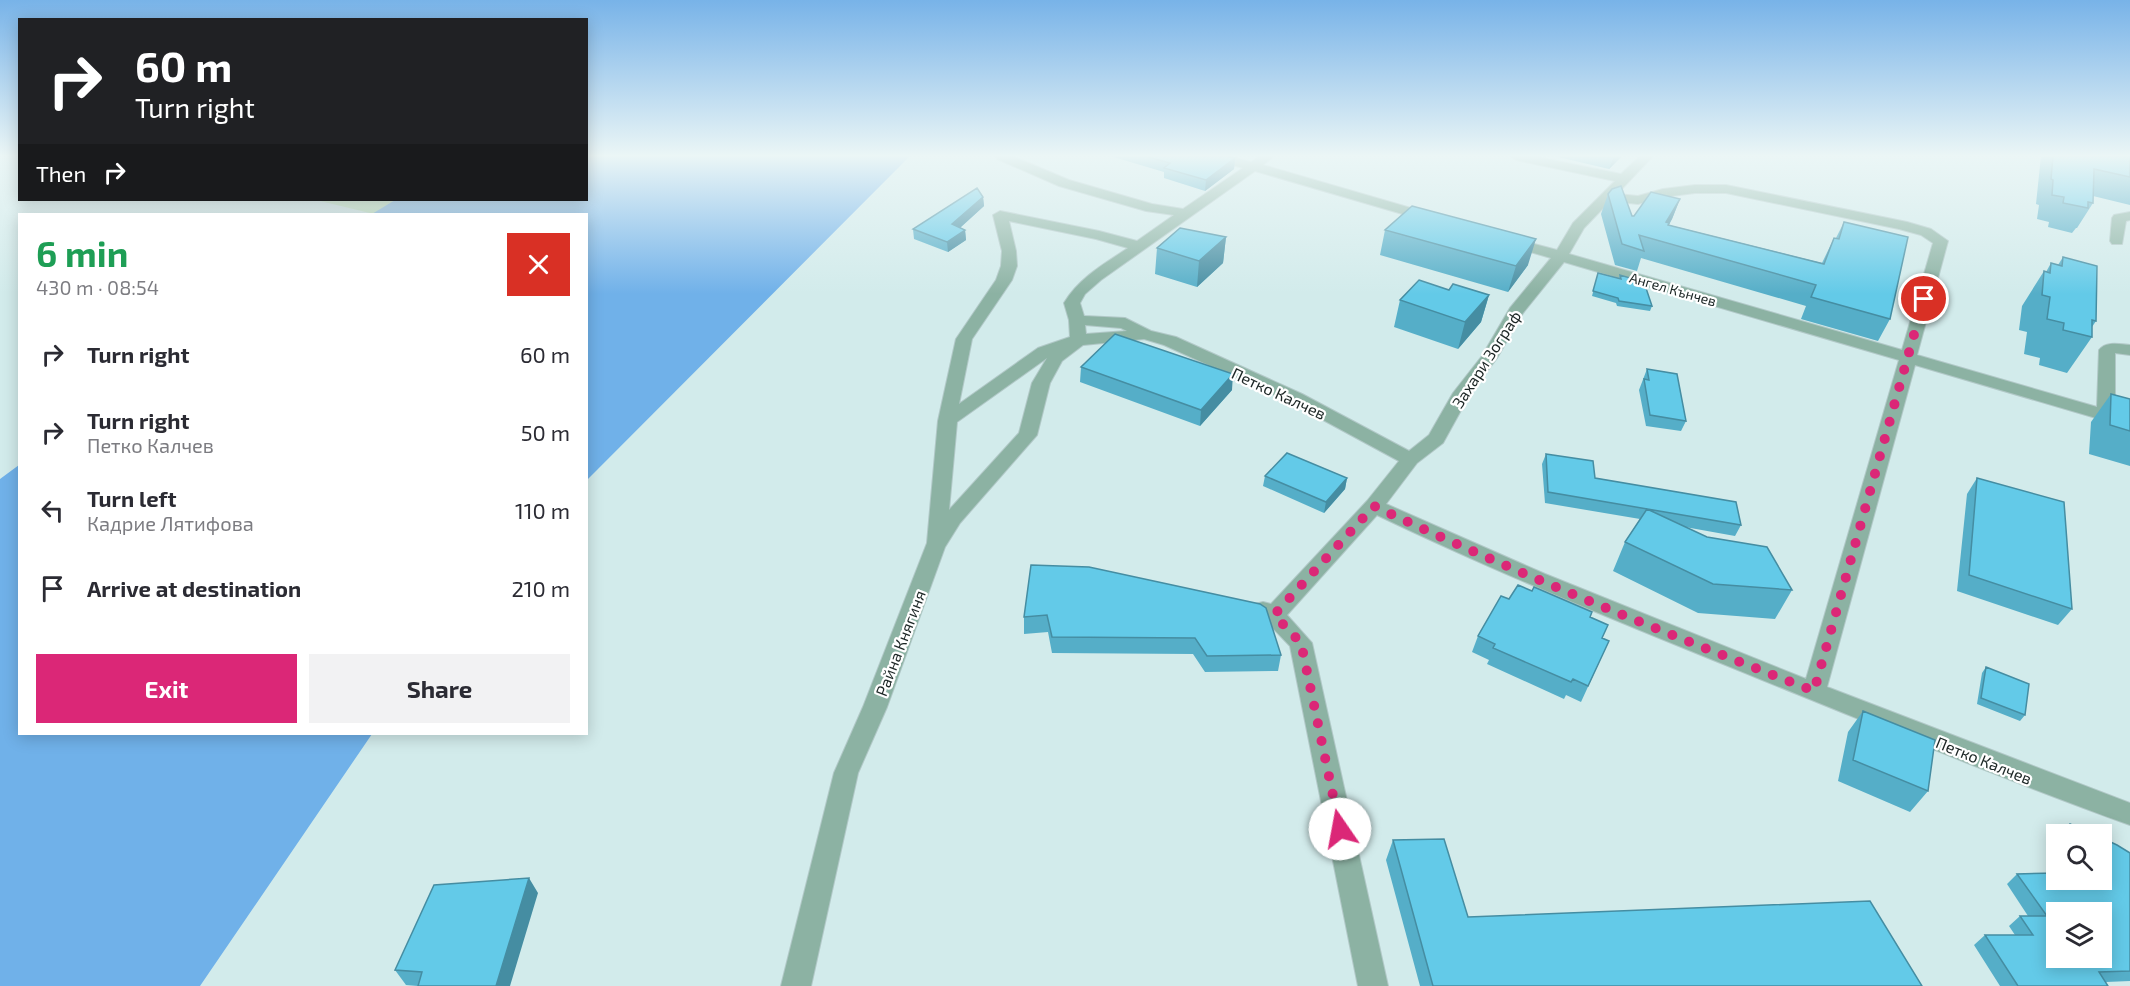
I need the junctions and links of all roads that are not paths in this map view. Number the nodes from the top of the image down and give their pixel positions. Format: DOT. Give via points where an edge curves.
graph roads {
  1 [pos="1130,202"];
  2 [pos="1202,202"];
  3 [pos="1374,202"];
  4 [pos="1601,202"];
  5 [pos="1790,202"];
  6 [pos="1184,214"];
  7 [pos="2130,216"];
  8 [pos="1447,223"];
  9 [pos="1492,236"];
  10 [pos="2117,241"];
  11 [pos="1140,247"];
  12 [pos="1561,256"];
  13 [pos="1077,330"];
  14 [pos="2130,350"];
  15 [pos="1907,357"];
  16 [pos="2106,415"];
  17 [pos="948,421"];
  18 [pos="2130,422"];
  19 [pos="1410,459"];
  20 [pos="1374,506"];
  21 [pos="935,547"];
  22 [pos="1238,605"];
  23 [pos="1274,615"];
  24 [pos="1814,691"];
  25 [pos="2130,814"];
  26 [pos="796,986"];
  27 [pos="1373,986"];
  1 -- 6 [label="street"];
  2 -- 6 [label="street"];
  3 -- 8 [label="street"];
  4 -- 12 [label="street, Захари Зограф" via="1578,226"];
  5 -- 15 [label="street" via="1902,225 1941,241"];
  6 -- 11 [label="street"];
  7 -- 10 [label="street" via="2119,218"];
  9 -- 12 [label="street, Ангел Кънчев"];
  11 -- 13 [label="street" via="1079,291 1072,303"];
  11 -- 17 [label="street" via="1000,215 1009,266 1004,280 964,339"];
  12 -- 15 [label="street, Ангел Кънчев"];
  12 -- 19 [label="street, Захари Зограф" via="1516,311 1436,439"];
  13 -- 17 [label="street"];
  13 -- 19 [label="street, Петко Калчев" via="1145,334 1170,341 1296,398"];
  13 -- 21 [label="street, Райна Княгиня" via="1041,383 1028,435 953,518"];
  14 -- 16 [label="street" via="2107,350"];
  15 -- 16 [label="street, Ангел Кънчев"];
  15 -- 24 [label="street"];
  16 -- 18 [label="street, Ангел Кънчев"];
  17 -- 21 [label="street"];
  19 -- 20 [label="street, Захари Зограф"];
  20 -- 23 [label="street, Захари Зограф"];
  20 -- 24 [label="street, Петко Калчев" via="1610,612"];
  21 -- 26 [label="street, Райна Княгиня" via="846,773"];
  22 -- 23 [label="street"];
  23 -- 27 [label="street" via="1301,643"];
  24 -- 25 [label="street, Петко Калчев"];
}
